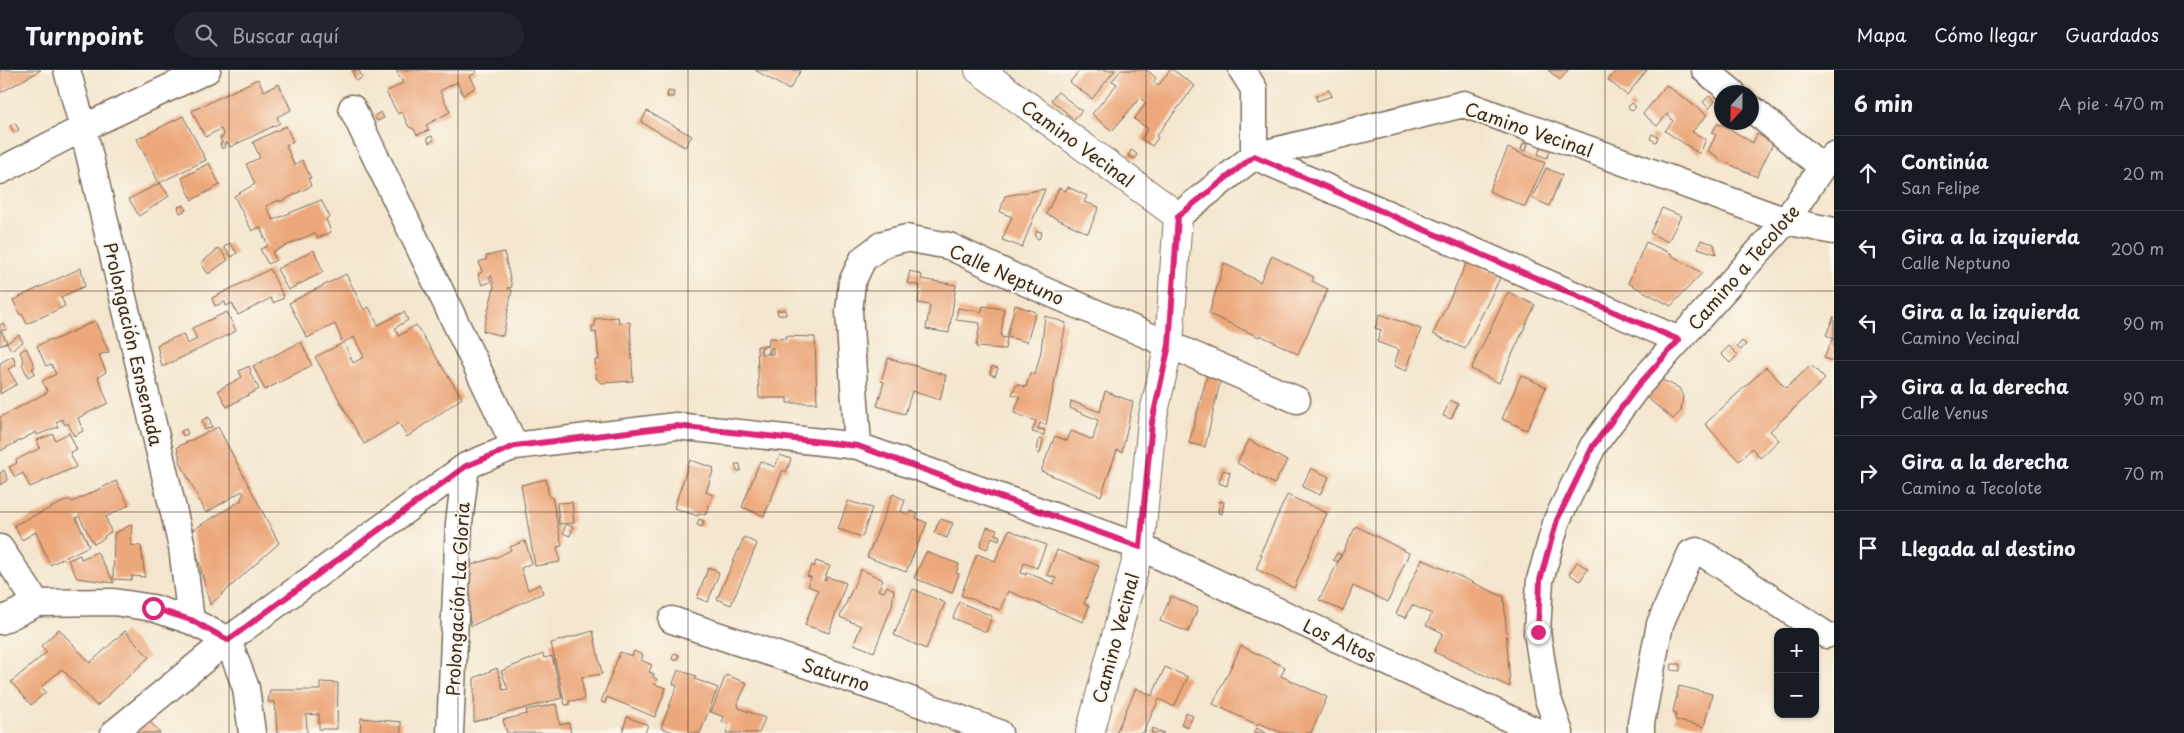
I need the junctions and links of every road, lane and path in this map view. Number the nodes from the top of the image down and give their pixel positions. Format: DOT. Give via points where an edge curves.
graph roads {
  1 [pos="67,70"];
  2 [pos="207,70"];
  3 [pos="979,70"];
  4 [pos="1242,70"];
  5 [pos="1705,70"];
  6 [pos="1723,85"];
  7 [pos="352,108"];
  8 [pos="1759,113"];
  9 [pos="83,128"];
  10 [pos="1254,156"];
  11 [pos="1828,161"];
  12 [pos="0,171"];
  13 [pos="1178,216"];
  14 [pos="1786,221"];
  15 [pos="1834,231"];
  16 [pos="1679,340"];
  17 [pos="1169,345"];
  18 [pos="1297,400"];
  19 [pos="515,446"];
  20 [pos="858,446"];
  21 [pos="466,466"];
  22 [pos="1140,547"];
  23 [pos="0,548"];
  24 [pos="37,603"];
  25 [pos="191,620"];
  26 [pos="672,620"];
  27 [pos="0,621"];
  28 [pos="1826,635"];
  29 [pos="228,640"];
  30 [pos="114,733"];
  31 [pos="252,733"];
  32 [pos="450,733"];
  33 [pos="999,733"];
  34 [pos="1090,733"];
  35 [pos="1540,733"];
  36 [pos="1560,733"];
  37 [pos="1642,733"];
  1 -- 9 [label="street, Prolongación Esnsenada"];
  2 -- 9 [label="street"];
  3 -- 13 [label="street, Camino Vecinal"];
  4 -- 10 [label="street" via="1254,89"];
  5 -- 6 [label="street"];
  7 -- 19 [label="street"];
  8 -- 11 [label="street"];
  9 -- 12 [label="street"];
  9 -- 25 [label="street, Prolongación Esnsenada" via="182,547"];
  10 -- 13 [label="street, Camino Vecinal"];
  10 -- 14 [label="street, Camino Vecinal" via="1464,104"];
  10 -- 16 [label="street"];
  11 -- 14 [label="street, Camino a Tecolote"];
  13 -- 17 [label="street, Camino Vecinal"];
  14 -- 15 [label="street, Camino Vecinal"];
  14 -- 16 [label="street, Camino a Tecolote"];
  16 -- 36 [label="street, Camino a Tecolote" via="1637,387 1593,446 1557,520 1540,580 1538,632 1547,696"];
  17 -- 18 [label="street, Calle Neptuno"];
  17 -- 20 [label="street, Calle Neptuno" via="949,246 906,238 883,244 863,259 852,282 849,312"];
  17 -- 22 [label="street, Camino Vecinal" via="1152,422"];
  19 -- 20 [label="street" via="676,426"];
  19 -- 21 [label="street"];
  20 -- 22 [label="street"];
  21 -- 29 [label="street"];
  21 -- 32 [label="street, Prolongación La Gloria" via="459,524"];
  22 -- 34 [label="street, Camino Vecinal"];
  22 -- 35 [label="street, Los Altos"];
  23 -- 24 [label="street"];
  24 -- 25 [label="street" via="114,602 153,608"];
  24 -- 27 [label="street"];
  25 -- 29 [label="street"];
  26 -- 33 [label="street, Saturno" via="897,694"];
  28 -- 37 [label="street" via="1704,554 1691,553 1660,624"];
  29 -- 30 [label="street"];
  29 -- 31 [label="street" via="246,688"];
}
